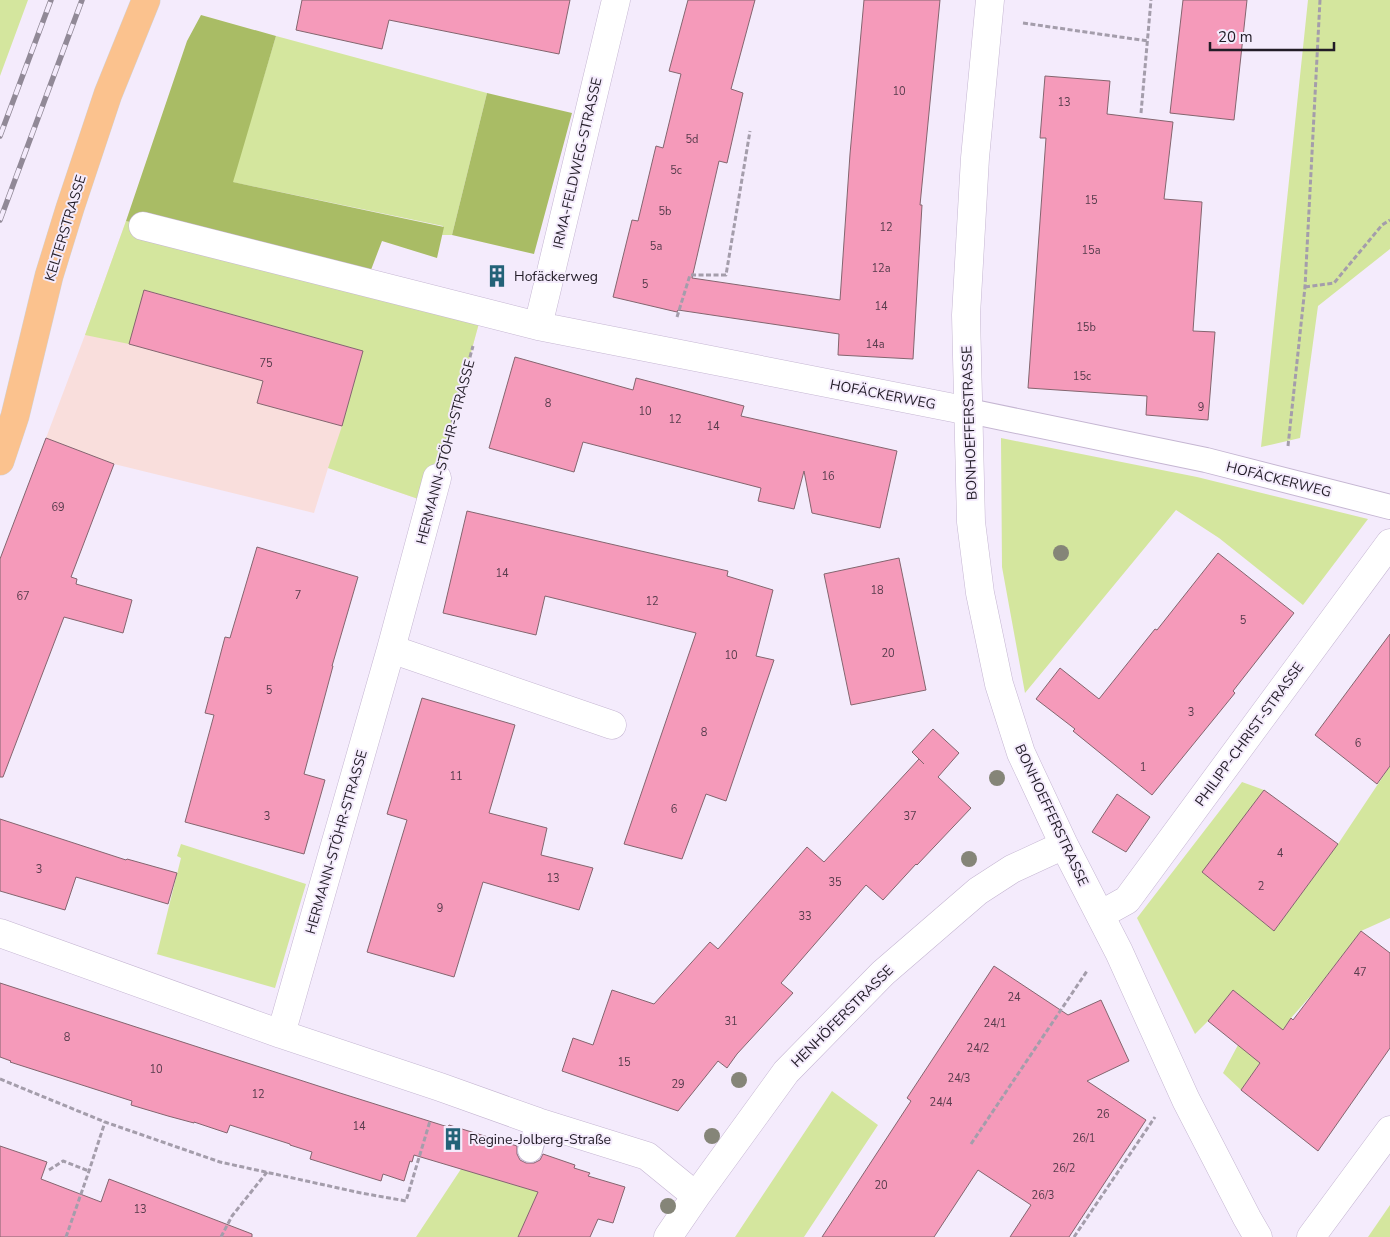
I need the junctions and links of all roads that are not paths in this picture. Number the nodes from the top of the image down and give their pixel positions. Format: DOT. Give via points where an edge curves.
graph roads {
  1 [pos="146,0"];
  2 [pos="616,0"];
  3 [pos="989,9"];
  4 [pos="143,226"];
  5 [pos="538,326"];
  6 [pos="968,411"];
  7 [pos="0,461"];
  8 [pos="437,478"];
  9 [pos="1390,507"];
  10 [pos="1390,543"];
  11 [pos="391,649"];
  12 [pos="612,726"];
  13 [pos="1064,845"];
  14 [pos="1100,915"];
  15 [pos="0,933"];
  16 [pos="281,1034"];
  17 [pos="538,1122"];
  18 [pos="1390,1130"];
  19 [pos="530,1150"];
  20 [pos="696,1196"];
  21 [pos="668,1237"];
  22 [pos="1258,1237"];
  23 [pos="1312,1237"];
  1 -- 7 [label="main road, KELTERSTRASSE" via="108,94 70,208"];
  2 -- 5 [label="street, IRMA-FELDWEG-STRASSE"];
  3 -- 6 [label="street, BONHOEFFERSTRASSE" via="975,158 966,315"];
  4 -- 5 [label="street, HOFÄCKERWEG"];
  5 -- 6 [label="street, HOFÄCKERWEG"];
  6 -- 9 [label="lane, HOFÄCKERWEG" via="1206,460"];
  6 -- 13 [label="street, BONHOEFFERSTRASSE" via="971,522 980,593 999,684 1021,753"];
  8 -- 11 [label="street, HERMANN-STÖHR-STRASSE"];
  10 -- 14 [label="street, PHILIPP-CHRIST-STRASSE" via="1127,900"];
  11 -- 12 [label="street"];
  11 -- 16 [label="street, HERMANN-STÖHR-STRASSE"];
  13 -- 14 [label="street, BONHOEFFERSTRASSE"];
  13 -- 20 [label="street, HENHÖFERSTRASSE" via="1012,869 978,891 883,973 786,1072"];
  14 -- 22 [label="street, BONHOEFFERSTRASSE" via="1186,1100"];
  15 -- 16 [label="street"];
  16 -- 17 [label="street"];
  17 -- 19 [label="lane"];
  17 -- 20 [label="street" via="647,1156"];
  18 -- 23 [label="street"];
  20 -- 21 [label="street, HENHÖFERSTRASSE"];
}
